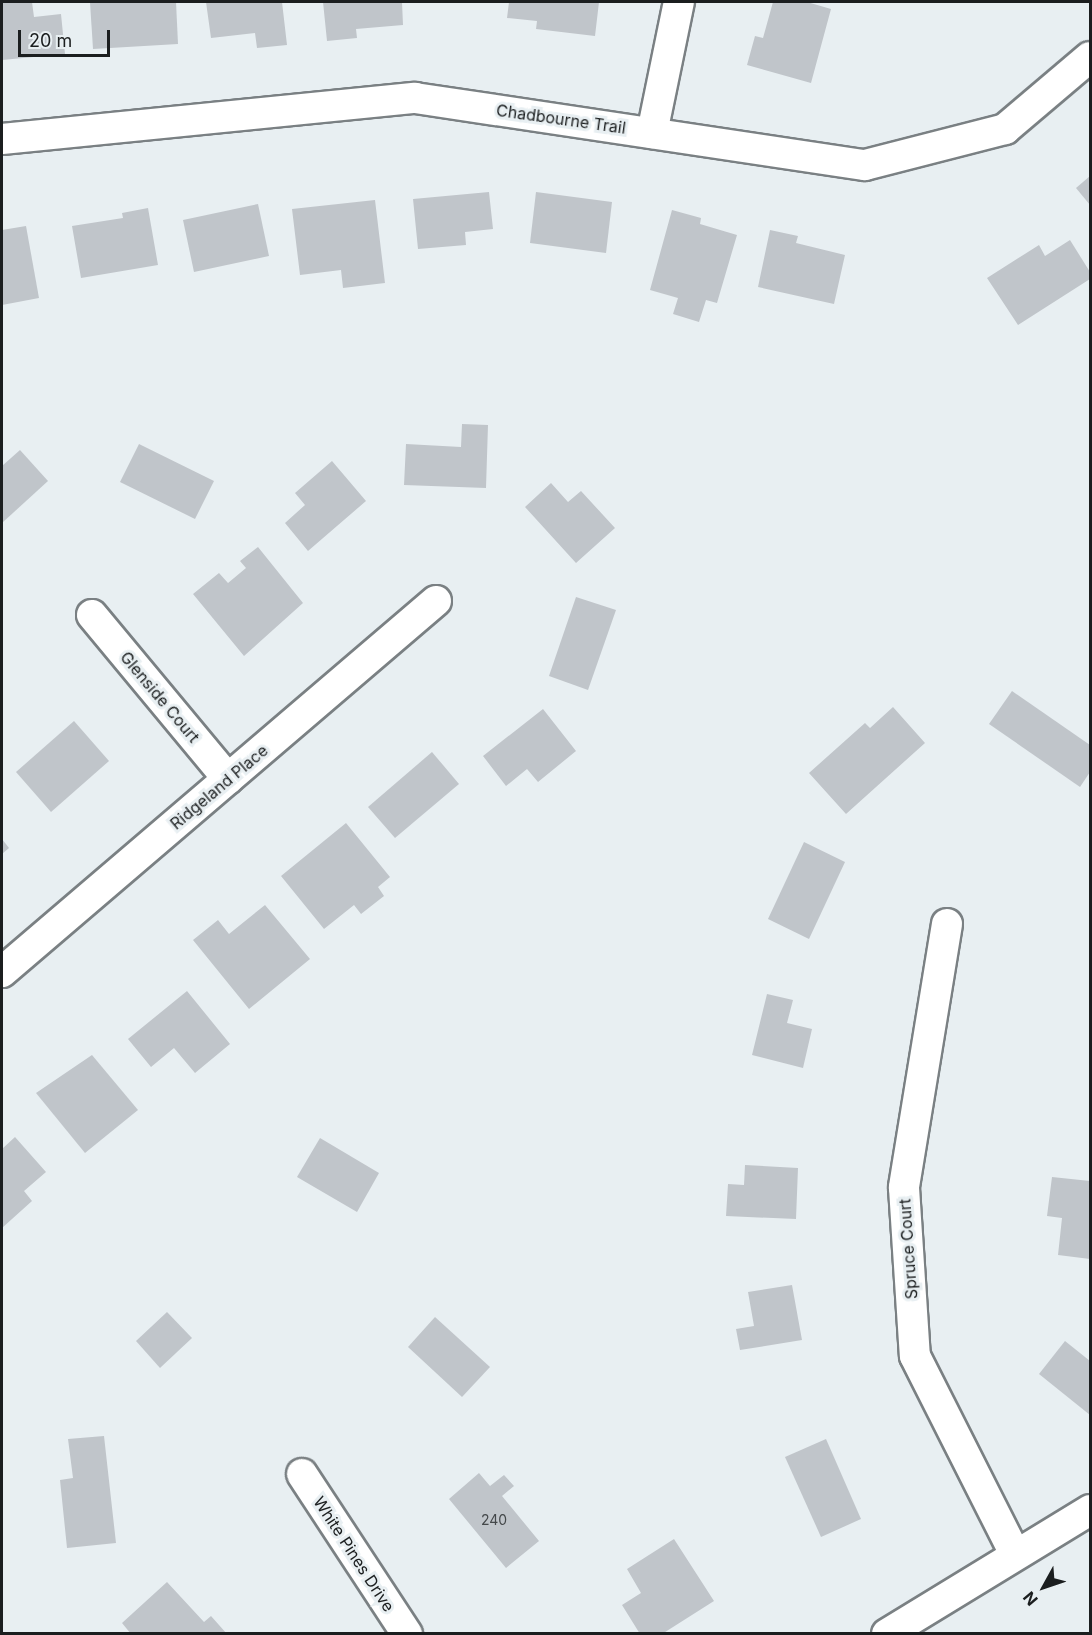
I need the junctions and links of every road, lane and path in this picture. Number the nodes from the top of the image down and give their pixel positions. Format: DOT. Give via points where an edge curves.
graph roads {
  1 [pos="679,2"];
  2 [pos="1090,57"];
  3 [pos="652,133"];
  4 [pos="2,139"];
  5 [pos="436,601"];
  6 [pos="92,615"];
  7 [pos="228,779"];
  8 [pos="947,924"];
  9 [pos="2,972"];
  10 [pos="302,1473"];
  11 [pos="1090,1510"];
  12 [pos="1015,1554"];
  13 [pos="407,1634"];
  14 [pos="887,1634"];
  1 -- 3 [label="street"];
  2 -- 3 [label="street, Chadbourne Trail" via="1005,129 865,165"];
  3 -- 4 [label="street, Chadbourne Trail" via="415,98"];
  5 -- 7 [label="street, Ridgeland Place"];
  6 -- 7 [label="street, Glenside Court"];
  7 -- 9 [label="street, Ridgeland Place"];
  8 -- 12 [label="street, Spruce Court" via="904,1188 915,1356"];
  10 -- 13 [label="street, White Pines Drive"];
  11 -- 12 [label="street"];
  12 -- 14 [label="street"];
}
